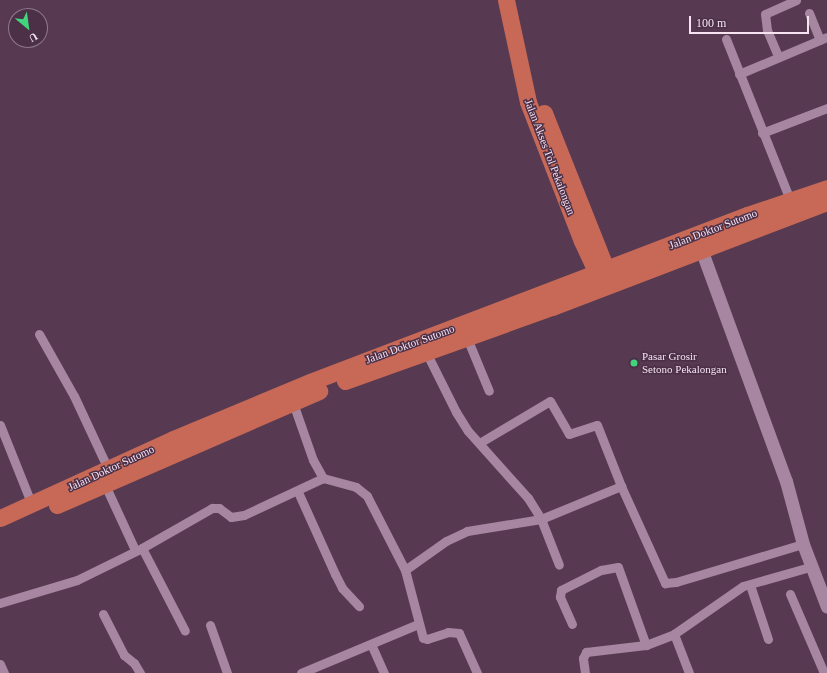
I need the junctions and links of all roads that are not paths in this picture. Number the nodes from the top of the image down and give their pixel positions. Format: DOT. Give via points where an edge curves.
graph roads {
  1 [pos="506,0"];
  2 [pos="517,0"];
  3 [pos="796,0"];
  4 [pos="809,12"];
  5 [pos="823,38"];
  6 [pos="726,39"];
  7 [pos="778,56"];
  8 [pos="739,74"];
  9 [pos="827,108"];
  10 [pos="762,133"];
  11 [pos="827,188"];
  12 [pos="790,200"];
  13 [pos="827,202"];
  14 [pos="588,238"];
  15 [pos="701,249"];
  16 [pos="633,259"];
  17 [pos="605,278"];
  18 [pos="565,286"];
  19 [pos="39,334"];
  20 [pos="467,338"];
  21 [pos="426,352"];
  22 [pos="489,391"];
  23 [pos="293,403"];
  24 [pos="0,425"];
  25 [pos="481,442"];
  26 [pos="107,477"];
  27 [pos="323,478"];
  28 [pos="621,486"];
  29 [pos="298,492"];
  30 [pos="32,505"];
  31 [pos="0,518"];
  32 [pos="541,519"];
  33 [pos="0,530"];
  34 [pos="803,544"];
  35 [pos="139,549"];
  36 [pos="559,565"];
  37 [pos="813,566"];
  38 [pos="405,570"];
  39 [pos="750,585"];
  40 [pos="790,594"];
  41 [pos="825,601"];
  42 [pos="0,603"];
  43 [pos="359,606"];
  44 [pos="103,614"];
  45 [pos="418,624"];
  46 [pos="572,624"];
  47 [pos="210,625"];
  48 [pos="185,631"];
  49 [pos="674,634"];
  50 [pos="768,639"];
  51 [pos="371,644"];
  52 [pos="646,644"];
  53 [pos="0,664"];
  54 [pos="4,673"];
  55 [pos="140,673"];
  56 [pos="227,673"];
  57 [pos="301,673"];
  58 [pos="384,673"];
  59 [pos="477,673"];
  60 [pos="585,673"];
  61 [pos="689,673"];
  62 [pos="824,673"];
  1 -- 14 [label="highway, Jalan Akses Tol Pekalongan" via="528,102"];
  2 -- 14 [label="highway, Jalan Akses Tol Pekalongan" via="539,98"];
  3 -- 7 [label="street" via="766,14 768,30"];
  4 -- 5 [label="street"];
  5 -- 7 [label="street"];
  6 -- 8 [label="street"];
  7 -- 8 [label="street"];
  8 -- 10 [label="street"];
  9 -- 10 [label="street"];
  10 -- 12 [label="street"];
  11 -- 12 [label="highway, Jalan Doktor Sutomo"];
  12 -- 16 [label="highway, Jalan Doktor Sutomo"];
  13 -- 15 [label="highway, Jalan Doktor Sutomo"];
  14 -- 16 [label="highway" via="616,257"];
  14 -- 17 [label="highway, Jalan Akses Tol Pekalongan"];
  14 -- 18 [label="highway" via="579,270"];
  15 -- 17 [label="highway, Jalan Doktor Sutomo"];
  15 -- 34 [label="street" via="786,481"];
  16 -- 17 [label="highway, Jalan Doktor Sutomo"];
  17 -- 18 [label="highway, Jalan Doktor Sutomo"];
  17 -- 20 [label="highway, Jalan Doktor Sutomo"];
  18 -- 26 [label="highway, Jalan Doktor Sutomo" via="310,382"];
  19 -- 26 [label="street" via="74,396"];
  20 -- 21 [label="highway, Jalan Doktor Sutomo"];
  20 -- 22 [label="street"];
  21 -- 23 [label="highway, Jalan Doktor Sutomo" via="360,375"];
  21 -- 25 [label="street" via="456,412 468,430"];
  23 -- 26 [label="highway, Jalan Doktor Sutomo"];
  23 -- 27 [label="street" via="313,460"];
  24 -- 30 [label="street"];
  25 -- 28 [label="street" via="550,401 569,434 597,425"];
  25 -- 32 [label="street" via="528,498"];
  26 -- 30 [label="highway, Jalan Doktor Sutomo"];
  26 -- 33 [label="highway, Jalan Doktor Sutomo"];
  26 -- 35 [label="street"];
  27 -- 29 [label="street"];
  27 -- 38 [label="street" via="362,490"];
  28 -- 32 [label="street"];
  28 -- 34 [label="street" via="665,583 676,582"];
  29 -- 35 [label="street" via="244,515 231,517 219,508 212,508"];
  29 -- 43 [label="street" via="342,588"];
  30 -- 31 [label="highway, Jalan Doktor Sutomo"];
  32 -- 36 [label="street"];
  32 -- 38 [label="street" via="467,531 454,536"];
  34 -- 37 [label="street"];
  35 -- 42 [label="street" via="67,584"];
  35 -- 48 [label="street"];
  37 -- 39 [label="street"];
  37 -- 41 [label="street"];
  38 -- 45 [label="street"];
  39 -- 49 [label="street" via="743,586"];
  39 -- 50 [label="street"];
  40 -- 62 [label="street"];
  44 -- 55 [label="street" via="124,655 134,663"];
  45 -- 51 [label="street"];
  45 -- 59 [label="street" via="425,639 448,632 459,633"];
  46 -- 52 [label="street" via="560,597 561,590 601,570 618,567"];
  47 -- 56 [label="street"];
  49 -- 52 [label="street"];
  49 -- 61 [label="street"];
  51 -- 57 [label="street"];
  51 -- 58 [label="street"];
  52 -- 60 [label="street" via="586,652 583,658"];
  53 -- 54 [label="street"];
}
